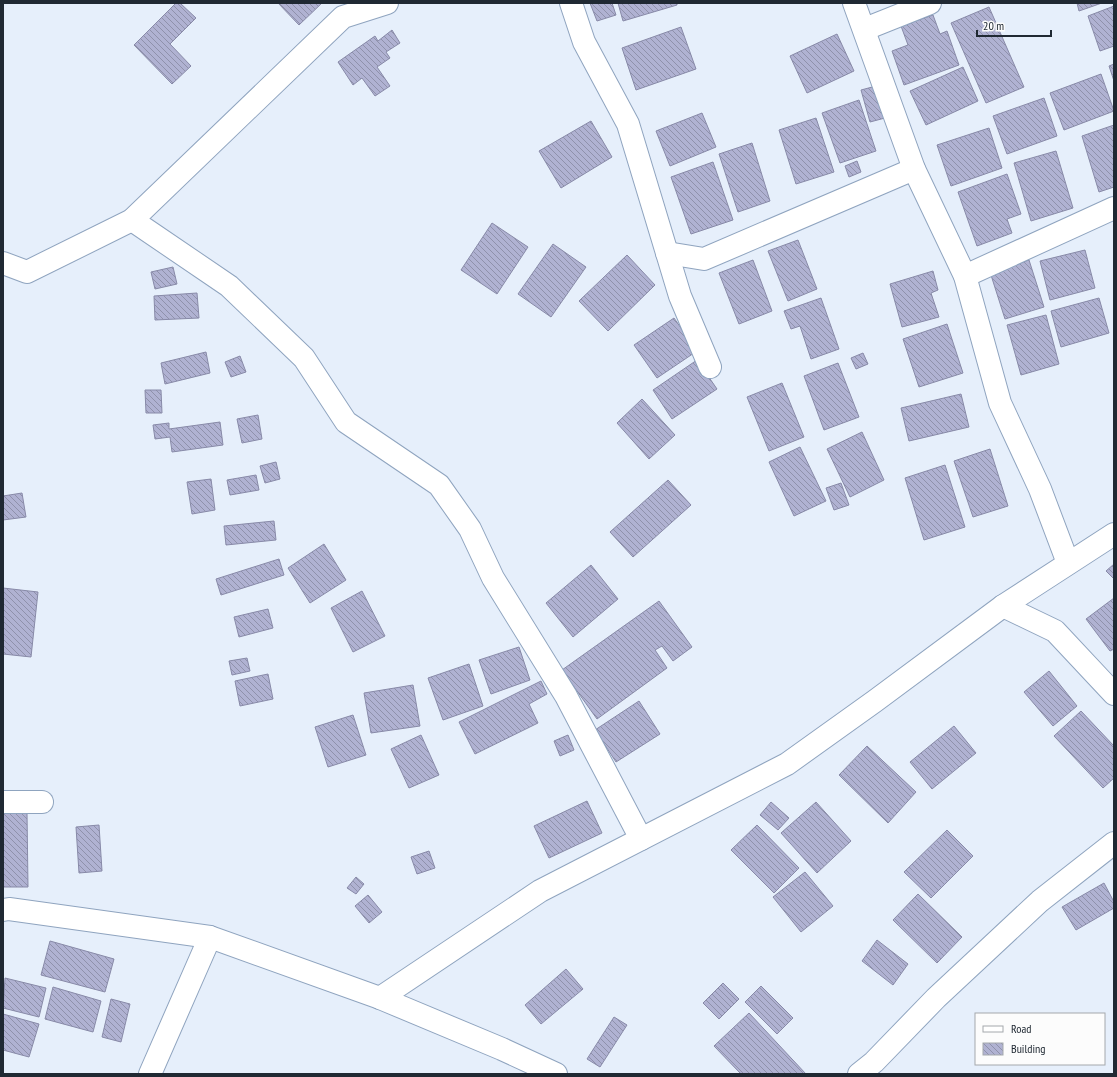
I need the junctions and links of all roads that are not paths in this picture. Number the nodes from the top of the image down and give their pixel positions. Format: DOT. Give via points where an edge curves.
graph roads {
  1 [pos="571,3"];
  2 [pos="854,3"];
  3 [pos="930,3"];
  4 [pos="374,5"];
  5 [pos="865,29"];
  6 [pos="914,169"];
  7 [pos="1114,208"];
  8 [pos="132,220"];
  9 [pos="667,253"];
  10 [pos="3,264"];
  11 [pos="965,276"];
  12 [pos="710,367"];
  13 [pos="1114,534"];
  14 [pos="1068,563"];
  15 [pos="1003,606"];
  16 [pos="1114,694"];
  17 [pos="3,802"];
  18 [pos="42,802"];
  19 [pos="641,839"];
  20 [pos="1114,843"];
  21 [pos="5,912"];
  22 [pos="210,937"];
  23 [pos="380,998"];
  24 [pos="150,1074"];
  25 [pos="556,1074"];
  26 [pos="860,1074"];
  1 -- 9 [label="street" via="584,42 628,124"];
  2 -- 5 [label="street"];
  3 -- 5 [label="street"];
  4 -- 8 [label="street" via="343,17"];
  5 -- 6 [label="street"];
  6 -- 9 [label="street" via="704,259"];
  6 -- 11 [label="street"];
  7 -- 11 [label="street"];
  8 -- 10 [label="street" via="28,272"];
  8 -- 19 [label="street" via="230,286 304,358 346,422 439,485 470,529 493,578 566,696"];
  9 -- 12 [label="street" via="680,296"];
  11 -- 14 [label="street" via="1000,403 1040,489"];
  13 -- 14 [label="street"];
  14 -- 15 [label="street"];
  15 -- 16 [label="street" via="1055,631"];
  15 -- 19 [label="street" via="787,764"];
  17 -- 18 [label="street"];
  19 -- 23 [label="street" via="540,891"];
  20 -- 26 [label="street" via="1040,902 936,998"];
  21 -- 22 [label="street"];
  22 -- 23 [label="street"];
  22 -- 24 [label="street"];
  23 -- 25 [label="street"];
}
